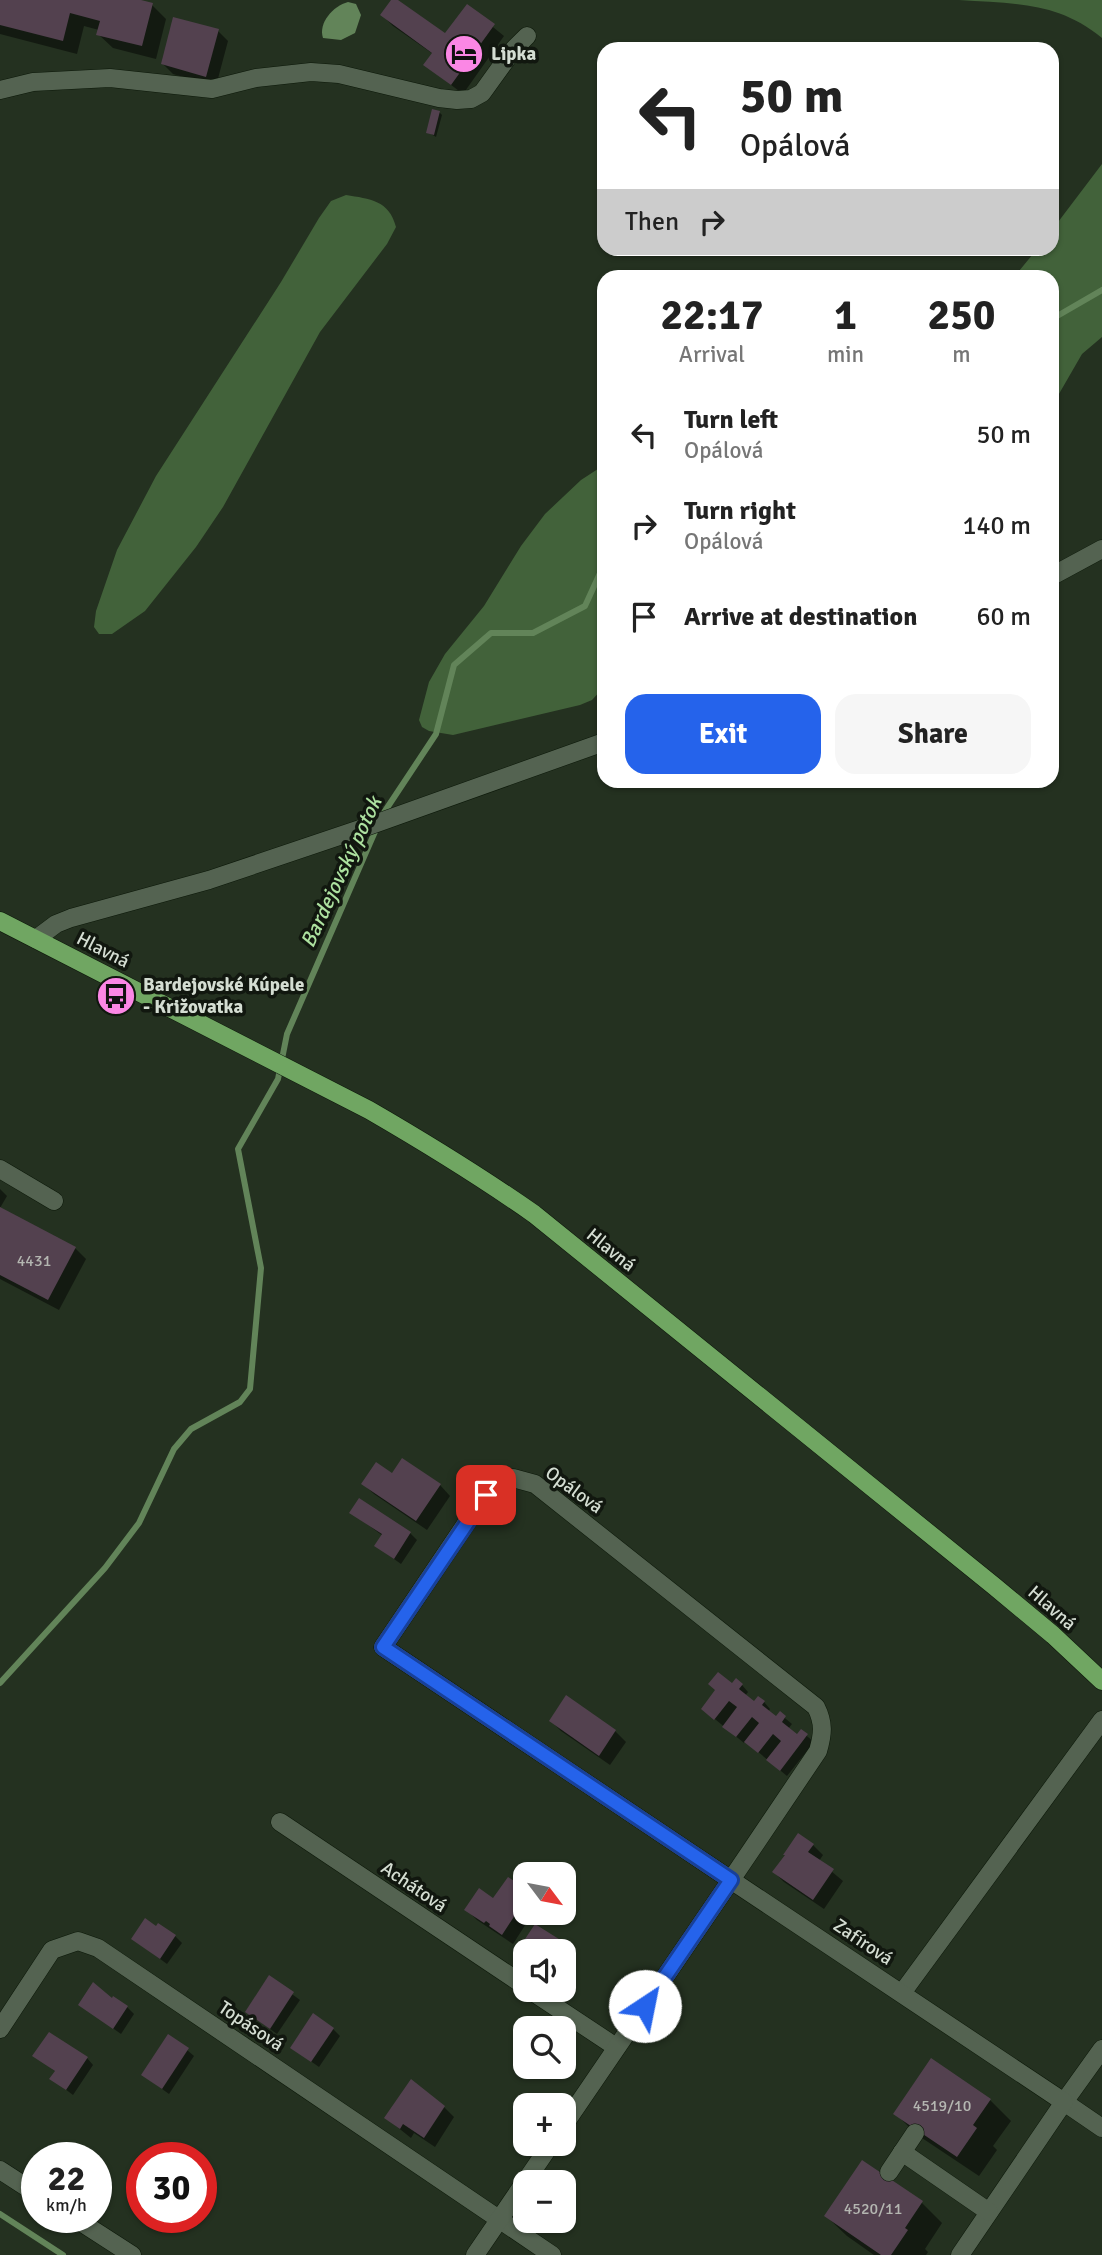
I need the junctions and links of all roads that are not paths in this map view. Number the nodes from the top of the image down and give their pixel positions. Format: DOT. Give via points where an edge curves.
graph roads {
  1 [pos="527,36"];
  2 [pos="0,90"];
  3 [pos="1102,550"];
  4 [pos="1059,572"];
  5 [pos="597,744"];
  6 [pos="0,921"];
  7 [pos="36,939"];
  8 [pos="0,1169"];
  9 [pos="54,1200"];
  10 [pos="1102,1681"];
  11 [pos="1102,1720"];
  12 [pos="280,1822"];
  13 [pos="731,1880"];
  14 [pos="513,1978"];
  15 [pos="902,1993"];
  16 [pos="548,2002"];
  17 [pos="0,2029"];
  18 [pos="616,2047"];
  19 [pos="1102,2049"];
  20 [pos="1064,2102"];
  21 [pos="576,2107"];
  22 [pos="1102,2128"];
  23 [pos="915,2133"];
  24 [pos="902,2152"];
  25 [pos="543,2156"];
  26 [pos="0,2171"];
  27 [pos="889,2172"];
  28 [pos="21,2184"];
  29 [pos="989,2212"];
  30 [pos="499,2220"];
  31 [pos="98,2233"];
  32 [pos="132,2255"];
  33 [pos="475,2255"];
  34 [pos="552,2255"];
  35 [pos="960,2255"];
  1 -- 2 [label="street" via="482,93 471,99 448,99 340,74 311,72 212,89 110,78 33,82"];
  3 -- 4 [label="street"];
  5 -- 7 [label="street" via="172,892 71,918"];
  6 -- 7 [label="main road, Hlavná"];
  7 -- 10 [label="main road, Hlavná" via="424,1142 534,1214 994,1586"];
  8 -- 9 [label="street"];
  11 -- 15 [label="street"];
  12 -- 14 [label="street, Achátová"];
  13 -- 13 [label="street, Opálová" via="383,1647 491,1488 513,1478 535,1484 816,1707 823,1733 818,1751"];
  13 -- 15 [label="street, Zafírová"];
  13 -- 18 [label="street"];
  15 -- 20 [label="street, Zafírová"];
  16 -- 18 [label="street"];
  17 -- 30 [label="street, Topásová" via="52,1950 78,1941 98,1948"];
  18 -- 21 [label="street"];
  19 -- 20 [label="street"];
  20 -- 22 [label="street, Zafírová"];
  20 -- 29 [label="street"];
  23 -- 24 [label="street"];
  24 -- 27 [label="street"];
  24 -- 29 [label="street"];
  25 -- 30 [label="street"];
  26 -- 28 [label="street"];
  29 -- 35 [label="street"];
  30 -- 33 [label="street"];
  30 -- 34 [label="street"];
  31 -- 32 [label="street"];
}
